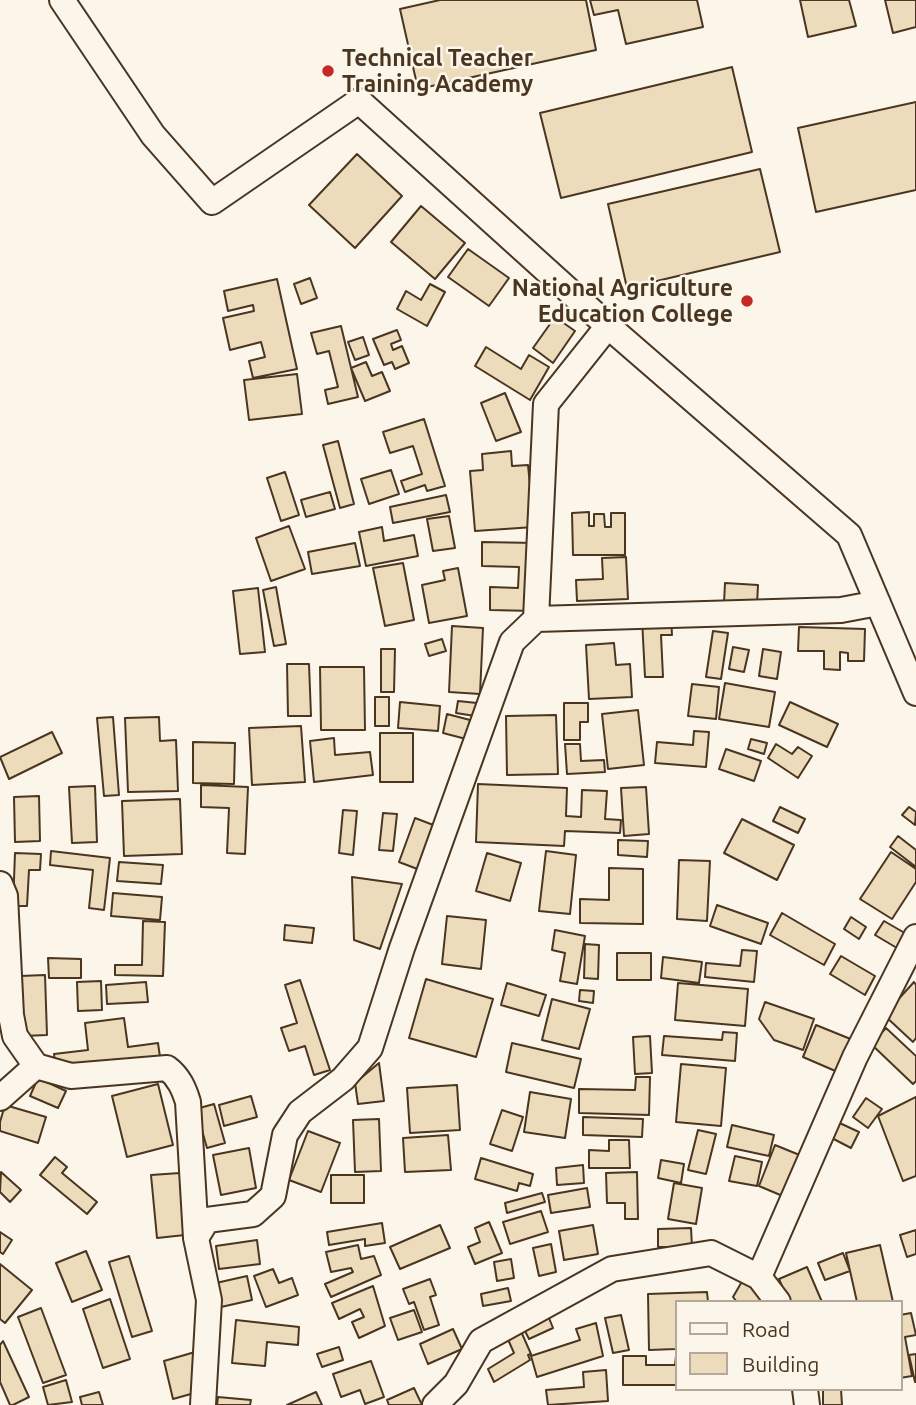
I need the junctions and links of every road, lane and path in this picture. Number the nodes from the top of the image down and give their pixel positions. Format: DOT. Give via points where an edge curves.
graph roads {
  1 [pos="62,0"];
  2 [pos="608,326"];
  3 [pos="878,603"];
  4 [pos="536,618"];
  5 [pos="916,693"];
  6 [pos="0,884"];
  7 [pos="916,937"];
  8 [pos="36,1066"];
  9 [pos="0,1098"];
  10 [pos="196,1238"];
  11 [pos="759,1277"];
  12 [pos="776,1300"];
  13 [pos="203,1405"];
  14 [pos="435,1405"];
  1 -- 2 [label="street" via="153,135 212,202 359,101"];
  2 -- 3 [label="street" via="849,535"];
  2 -- 4 [label="street" via="546,404"];
  3 -- 4 [label="street" via="841,610"];
  3 -- 5 [label="street"];
  4 -- 10 [label="street" via="512,642 370,1048 344,1079 300,1112 285,1135 273,1196 253,1214 207,1220"];
  6 -- 8 [label="street" via="5,896 15,1036"];
  7 -- 11 [label="street" via="855,1057"];
  8 -- 9 [label="street"];
  8 -- 10 [label="street" via="71,1076 160,1068 174,1073 188,1102"];
  10 -- 13 [label="street" via="209,1300"];
  11 -- 12 [label="street"];
  11 -- 14 [label="street" via="711,1253 612,1269 481,1341 456,1384"];
}
